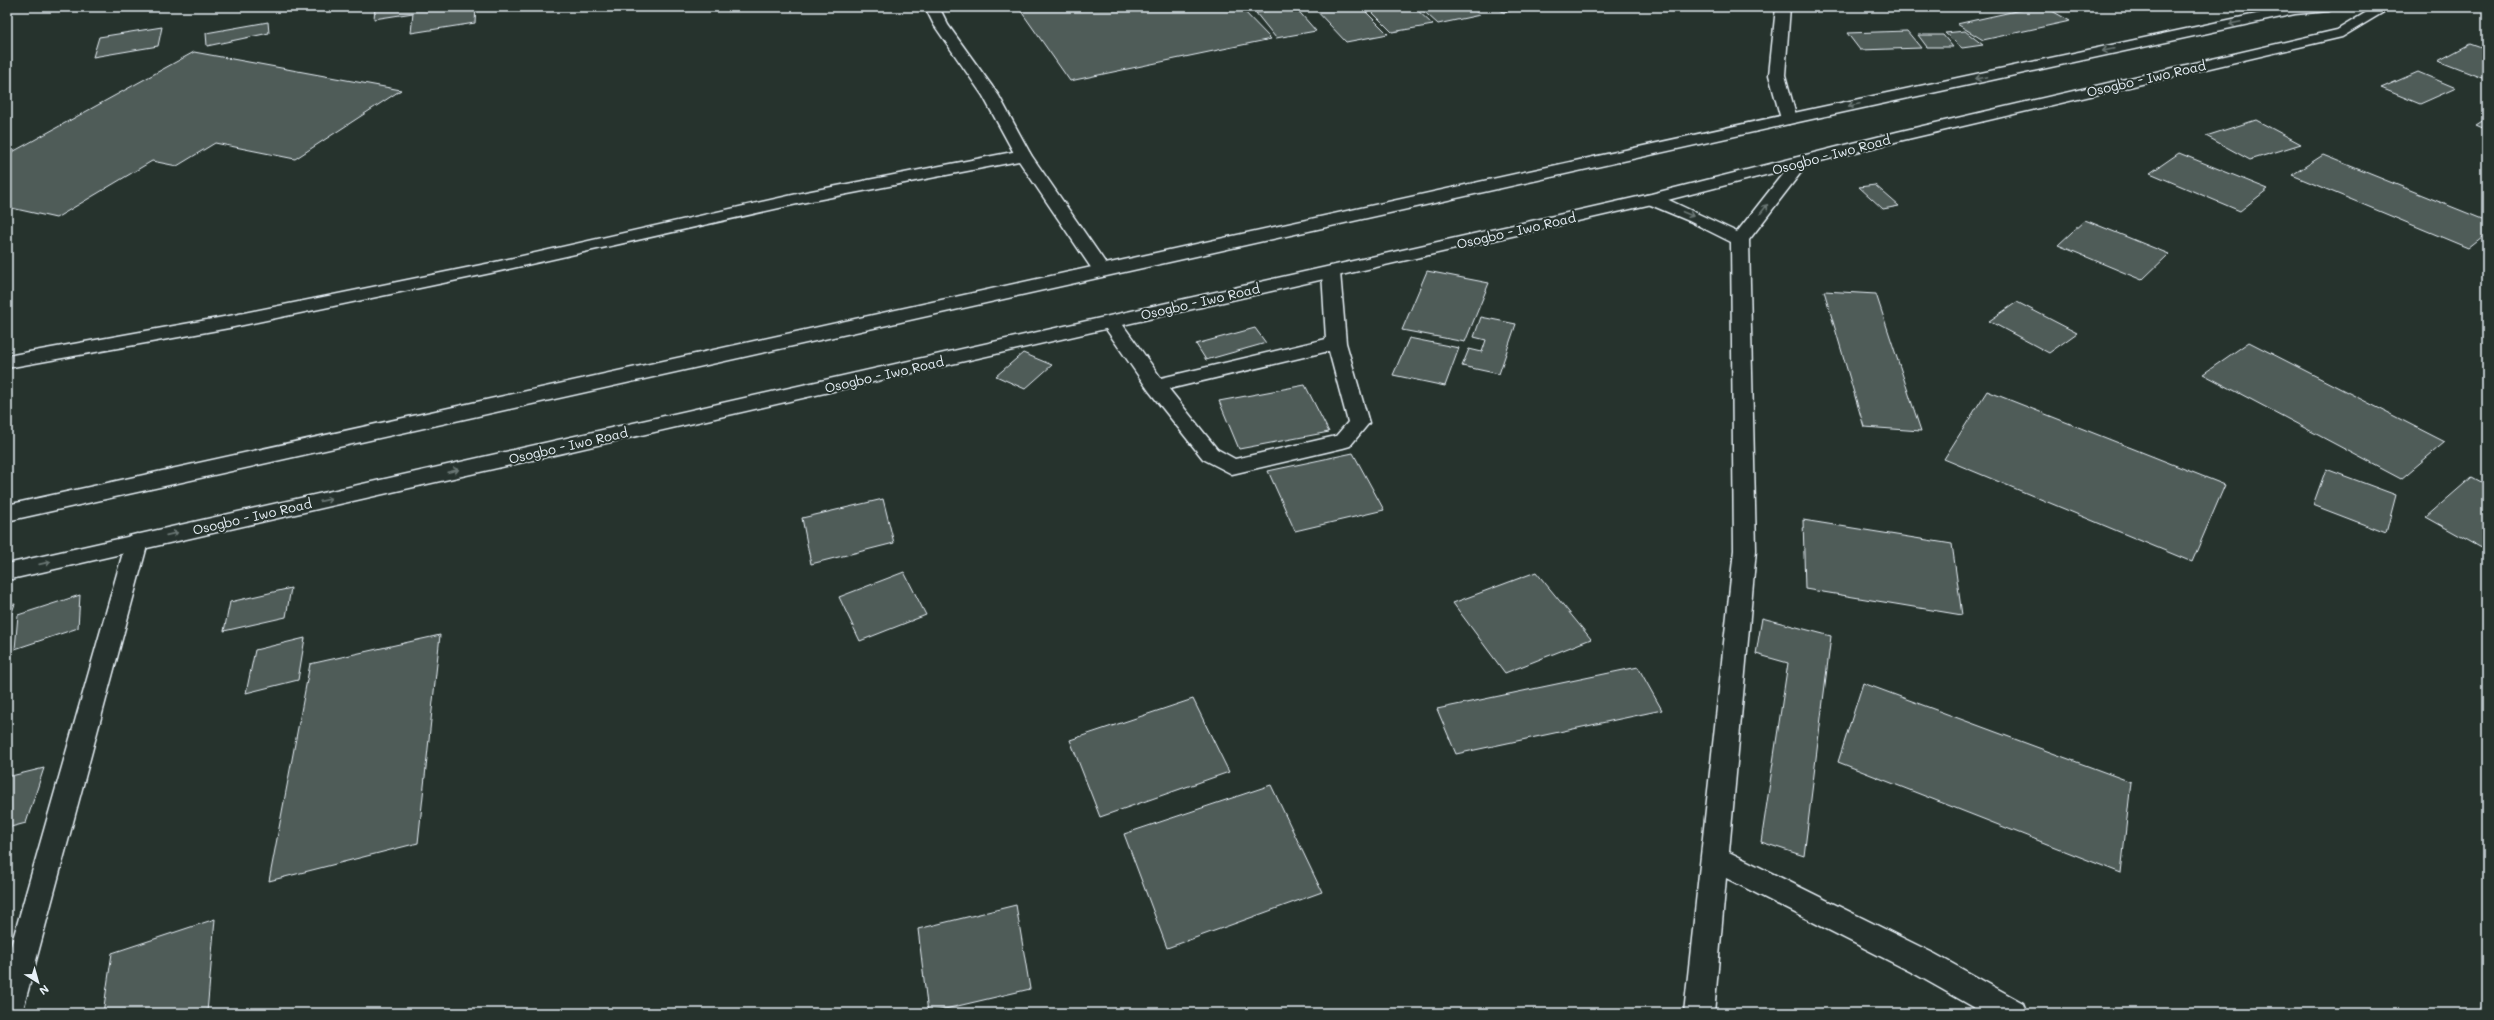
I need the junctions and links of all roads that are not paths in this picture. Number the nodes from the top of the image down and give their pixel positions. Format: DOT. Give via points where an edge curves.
graph roads {
  1 [pos="932,7"];
  2 [pos="1783,7"];
  3 [pos="2329,7"];
  4 [pos="2385,7"];
  5 [pos="1789,119"];
  6 [pos="1023,155"];
  7 [pos="1801,162"];
  8 [pos="1652,199"];
  9 [pos="1740,240"];
  10 [pos="1102,271"];
  11 [pos="1331,272"];
  12 [pos="1111,322"];
  13 [pos="1336,343"];
  14 [pos="7,362"];
  15 [pos="1156,386"];
  16 [pos="7,513"];
  17 [pos="137,542"];
  18 [pos="7,572"];
  19 [pos="1714,858"];
  20 [pos="7,1013"];
  21 [pos="1699,1013"];
  22 [pos="2012,1013"];
  1 -- 6 [label="main road" via="941,25 991,96"];
  2 -- 5 [label="main road" via="1777,75"];
  3 -- 5 [label="main road, one-way" via="2287,12"];
  4 -- 7 [label="main road, Osogbo - Iwo Road" via="2342,33 1897,137"];
  5 -- 10 [label="main road"];
  6 -- 10 [label="main road"];
  6 -- 14 [label="main road" via="806,197 491,268 244,319"];
  7 -- 8 [label="main road, Osogbo - Iwo Road"];
  9 -- 7 [label="main road, one-way"];
  8 -- 9 [label="main road, one-way"];
  8 -- 11 [label="main road, Osogbo - Iwo Road"];
  9 -- 19 [label="main road" via="1746,550"];
  10 -- 16 [label="main road"];
  11 -- 12 [label="main road, Osogbo - Iwo Road" via="1215,296"];
  11 -- 13 [label="main road"];
  12 -- 15 [label="main road"];
  17 -- 12 [label="main road, Osogbo - Iwo Road, one-way"];
  13 -- 15 [label="main road"];
  13 -- 15 [label="main road" via="1358,423 1343,441 1232,467 1210,454"];
  18 -- 17 [label="main road, Osogbo - Iwo Road, one-way"];
  17 -- 20 [label="main road"];
  19 -- 21 [label="main road"];
  19 -- 22 [label="main road" via="1926,964"];
}
